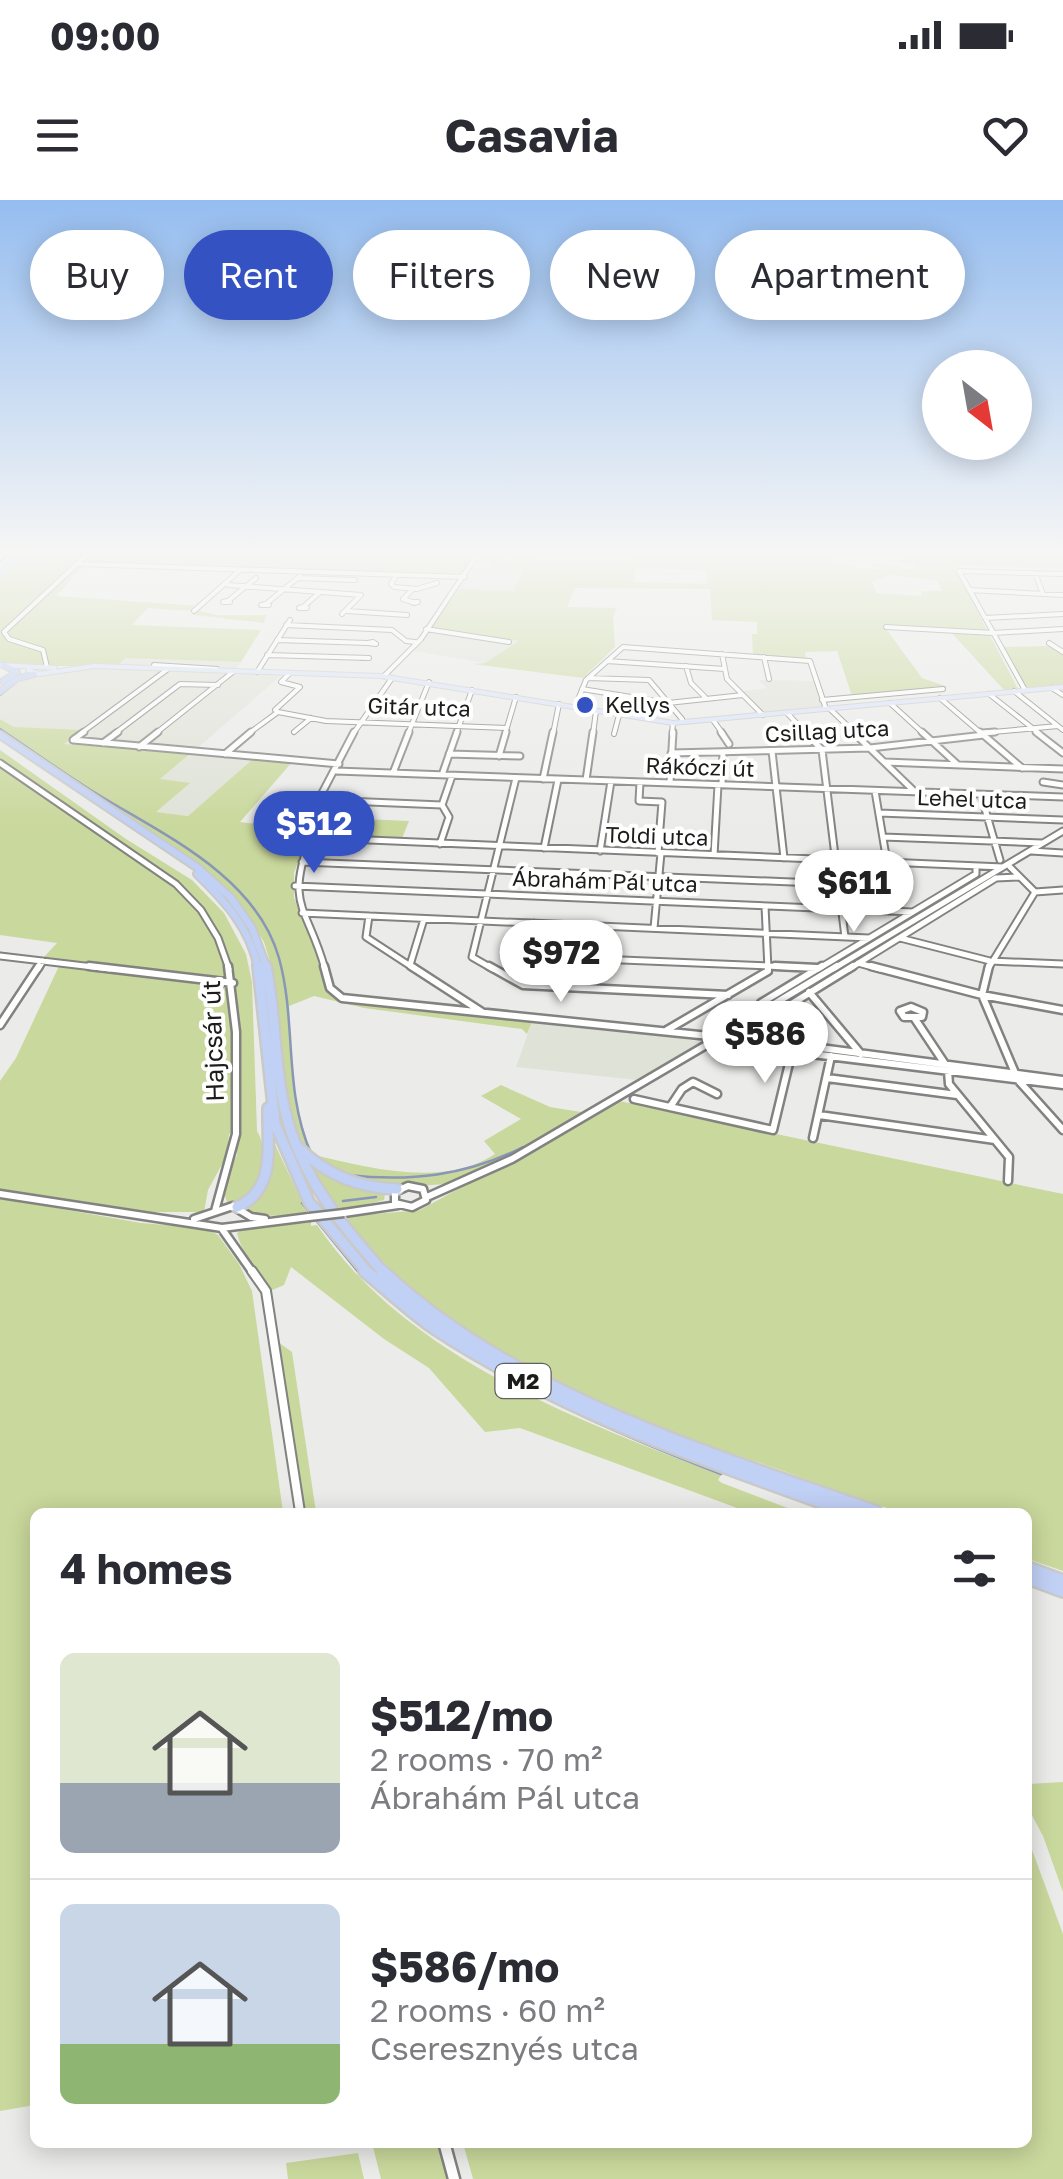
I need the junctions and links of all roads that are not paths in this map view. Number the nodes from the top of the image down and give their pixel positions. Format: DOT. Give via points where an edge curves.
graph roads {
  1 [pos="26,644"];
  2 [pos="274,644"];
  3 [pos="414,644"];
  4 [pos="999,644"];
  5 [pos="722,654"];
  6 [pos="268,655"];
  7 [pos="764,657"];
  8 [pos="360,658"];
  9 [pos="605,661"];
  10 [pos="1,665"];
  11 [pos="154,665"];
  12 [pos="48,666"];
  13 [pos="686,666"];
  14 [pos="167,668"];
  15 [pos="217,668"];
  16 [pos="725,669"];
  17 [pos="33,670"];
  18 [pos="234,671"];
  19 [pos="257,672"];
  20 [pos="290,673"];
  21 [pos="392,677"];
  22 [pos="588,678"];
  23 [pos="770,679"];
  24 [pos="2,681"];
  25 [pos="429,682"];
  26 [pos="218,685"];
  27 [pos="1063,686"];
  28 [pos="1052,688"];
  29 [pos="582,689"];
  30 [pos="472,690"];
  31 [pos="943,690"];
  32 [pos="1025,690"];
  33 [pos="0,691"];
  34 [pos="1014,692"];
  35 [pos="989,694"];
  36 [pos="743,695"];
  37 [pos="1063,695"];
  38 [pos="516,697"];
  39 [pos="706,698"];
  40 [pos="940,698"];
  41 [pos="822,700"];
  42 [pos="668,703"];
  43 [pos="890,703"];
  44 [pos="559,704"];
  45 [pos="574,707"];
  46 [pos="828,709"];
  47 [pos="596,711"];
  48 [pos="273,712"];
  49 [pos="787,713"];
  50 [pos="618,715"];
  51 [pos="764,715"];
  52 [pos="311,718"];
  53 [pos="682,719"];
  54 [pos="713,720"];
  55 [pos="673,722"];
  56 [pos="359,723"];
  57 [pos="412,725"];
  58 [pos="458,726"];
  59 [pos="507,728"];
  60 [pos="1032,728"];
  61 [pos="1060,728"];
  62 [pos="294,732"];
  63 [pos="983,734"];
  64 [pos="614,735"];
  65 [pos="0,738"];
  66 [pos="932,741"];
  67 [pos="102,744"];
  68 [pos="729,744"];
  69 [pos="139,747"];
  70 [pos="870,748"];
  71 [pos="822,750"];
  72 [pos="772,751"];
  73 [pos="723,752"];
  74 [pos="225,754"];
  75 [pos="450,754"];
  76 [pos="671,754"];
  77 [pos="1063,754"];
  78 [pos="499,756"];
  79 [pos="520,756"];
  80 [pos="0,762"];
  81 [pos="885,762"];
  82 [pos="339,764"];
  83 [pos="958,765"];
  84 [pos="1022,768"];
  85 [pos="1063,769"];
  86 [pos="336,771"];
  87 [pos="393,774"];
  88 [pos="442,775"];
  89 [pos="452,776"];
  90 [pos="516,778"];
  91 [pos="543,779"];
  92 [pos="558,780"];
  93 [pos="586,780"];
  94 [pos="611,781"];
  95 [pos="640,782"];
  96 [pos="1043,782"];
  97 [pos="670,783"];
  98 [pos="720,785"];
  99 [pos="1063,785"];
  100 [pos="777,787"];
  101 [pos="826,789"];
  102 [pos="876,791"];
  103 [pos="915,792"];
  104 [pos="981,794"];
  105 [pos="1063,798"];
  106 [pos="321,800"];
  107 [pos="442,805"];
  108 [pos="879,813"];
  109 [pos="988,817"];
  110 [pos="1063,820"];
  111 [pos="1063,831"];
  112 [pos="883,836"];
  113 [pos="310,839"];
  114 [pos="994,841"];
  115 [pos="1044,843"];
  116 [pos="440,844"];
  117 [pos="498,846"];
  118 [pos="544,848"];
  119 [pos="600,851"];
  120 [pos="1030,851"];
  121 [pos="660,853"];
  122 [pos="1063,853"];
  123 [pos="714,855"];
  124 [pos="784,858"];
  125 [pos="836,860"];
  126 [pos="301,862"];
  127 [pos="888,862"];
  128 [pos="1004,865"];
  129 [pos="976,866"];
  130 [pos="492,870"];
  131 [pos="890,871"];
  132 [pos="659,876"];
  133 [pos="1020,877"];
  134 [pos="840,884"];
  135 [pos="296,886"];
  136 [pos="1063,890"];
  137 [pos="1035,892"];
  138 [pos="486,894"];
  139 [pos="656,901"];
  140 [pos="766,906"];
  141 [pos="842,909"];
  142 [pos="897,911"];
  143 [pos="913,912"];
  144 [pos="302,913"];
  145 [pos="369,916"];
  146 [pos="424,918"];
  147 [pos="479,921"];
  148 [pos="534,923"];
  149 [pos="654,928"];
  150 [pos="767,933"];
  151 [pos="845,937"];
  152 [pos="899,937"];
  153 [pos="869,938"];
  154 [pos="0,956"];
  155 [pos="990,960"];
  156 [pos="43,961"];
  157 [pos="857,963"];
  158 [pos="1063,964"];
  159 [pos="410,965"];
  160 [pos="769,968"];
  161 [pos="817,968"];
  162 [pos="233,983"];
  163 [pos="809,992"];
  164 [pos="728,995"];
  165 [pos="982,995"];
  166 [pos="761,1003"];
  167 [pos="1063,1010"];
  168 [pos="483,1012"];
  169 [pos="916,1019"];
  170 [pos="0,1025"];
  171 [pos="666,1030"];
  172 [pos="711,1039"];
  173 [pos="729,1041"];
  174 [pos="792,1051"];
  175 [pos="862,1055"];
  176 [pos="832,1056"];
  177 [pos="947,1068"];
  178 [pos="1018,1077"];
  179 [pos="827,1078"];
  180 [pos="1063,1083"];
  181 [pos="717,1094"];
  182 [pos="958,1094"];
  183 [pos="270,1095"];
  184 [pos="634,1100"];
  185 [pos="666,1106"];
  186 [pos="818,1115"];
  187 [pos="1063,1130"];
  188 [pos="814,1138"];
  189 [pos="995,1140"];
  190 [pos="293,1142"];
  191 [pos="1008,1181"];
  192 [pos="219,1186"];
  193 [pos="395,1193"];
  194 [pos="0,1194"];
  195 [pos="425,1194"];
  196 [pos="399,1205"];
  197 [pos="239,1209"];
  198 [pos="361,1210"];
  199 [pos="214,1213"];
  200 [pos="166,1219"];
  201 [pos="286,1220"];
  202 [pos="212,1224"];
  203 [pos="238,1226"];
  204 [pos="222,1228"];
  205 [pos="236,1252"];
  206 [pos="299,1508"];
  207 [pos="838,1508"];
  208 [pos="865,1508"];
  209 [pos="1032,1569"];
  210 [pos="1032,1579"];
  211 [pos="1063,1580"];
  212 [pos="1063,1591"];
  213 [pos="446,2148"];
  214 [pos="454,2179"];
  1 -- 12 [label="street" via="40,648"];
  2 -- 6 [label="street"];
  3 -- 21 [label="street"];
  4 -- 32 [label="street"];
  5 -- 7 [label="street"];
  5 -- 9 [label="street" via="623,647"];
  5 -- 16 [label="street"];
  6 -- 8 [label="street"];
  6 -- 19 [label="street"];
  7 -- 23 [label="street"];
  7 -- 41 [label="street" via="810,661"];
  9 -- 13 [label="street"];
  9 -- 22 [label="street"];
  10 -- 17 [label="main road"];
  10 -- 24 [label="highway" via="17,672"];
  11 -- 14 [label="street"];
  12 -- 14 [label="main road"];
  12 -- 17 [label="main road"];
  12 -- 17 [label="street"];
  13 -- 16 [label="street"];
  13 -- 39 [label="street"];
  14 -- 15 [label="street"];
  14 -- 18 [label="main road"];
  14 -- 67 [label="street" via="74,740"];
  16 -- 36 [label="street"];
  17 -- 24 [label="highway"];
  17 -- 33 [label="highway"];
  18 -- 19 [label="main road"];
  18 -- 26 [label="street"];
  19 -- 20 [label="main road"];
  20 -- 21 [label="main road"];
  20 -- 48 [label="street" via="281,682 300,686"];
  21 -- 25 [label="main road"];
  21 -- 56 [label="street"];
  22 -- 29 [label="street"];
  22 -- 42 [label="street" via="648,680"];
  25 -- 30 [label="main road"];
  25 -- 57 [label="street"];
  26 -- 67 [label="street" via="180,684"];
  26 -- 69 [label="street"];
  27 -- 28 [label="main road"];
  28 -- 32 [label="main road"];
  28 -- 37 [label="street"];
  29 -- 42 [label="street"];
  29 -- 45 [label="street"];
  30 -- 38 [label="main road"];
  30 -- 58 [label="street"];
  31 -- 41 [label="street"];
  32 -- 34 [label="main road"];
  34 -- 35 [label="main road"];
  34 -- 61 [label="street"];
  35 -- 40 [label="main road"];
  35 -- 60 [label="street"];
  36 -- 39 [label="street"];
  36 -- 51 [label="street"];
  38 -- 44 [label="main road"];
  38 -- 59 [label="street"];
  39 -- 42 [label="street"];
  40 -- 43 [label="main road"];
  40 -- 63 [label="street"];
  41 -- 46 [label="street"];
  42 -- 53 [label="street"];
  43 -- 46 [label="main road"];
  43 -- 66 [label="street"];
  44 -- 45 [label="main road"];
  44 -- 91 [label="street"];
  45 -- 47 [label="main road"];
  46 -- 49 [label="main road"];
  46 -- 70 [label="street"];
  47 -- 50 [label="main road"];
  47 -- 93 [label="street"];
  48 -- 52 [label="street, Gitár utca"];
  48 -- 74 [label="street"];
  49 -- 51 [label="main road"];
  49 -- 71 [label="street"];
  50 -- 55 [label="main road"];
  50 -- 64 [label="street"];
  51 -- 54 [label="main road"];
  52 -- 56 [label="street, Gitár utca"];
  52 -- 62 [label="street"];
  54 -- 55 [label="main road"];
  54 -- 68 [label="street"];
  55 -- 76 [label="street"];
  56 -- 57 [label="street, Gitár utca"];
  56 -- 82 [label="street"];
  57 -- 58 [label="street, Gitár utca"];
  57 -- 87 [label="street"];
  58 -- 59 [label="street, Gitár utca"];
  58 -- 75 [label="street"];
  59 -- 78 [label="street"];
  60 -- 61 [label="street, Csillag utca"];
  60 -- 63 [label="street, Csillag utca"];
  60 -- 77 [label="street"];
  63 -- 66 [label="street, Csillag utca"];
  63 -- 84 [label="street"];
  65 -- 183 [label="highway, M2" via="192,870 229,905 253,943 260,971"];
  65 -- 190 [label="highway, M2" via="220,884 252,922 270,969 278,1078"];
  66 -- 70 [label="street, Csillag utca"];
  66 -- 83 [label="street"];
  67 -- 69 [label="street"];
  69 -- 74 [label="street"];
  70 -- 71 [label="street, Csillag utca"];
  70 -- 81 [label="street"];
  71 -- 72 [label="street, Csillag utca"];
  71 -- 101 [label="street"];
  72 -- 73 [label="street, Csillag utca"];
  72 -- 100 [label="street"];
  73 -- 76 [label="street, Csillag utca"];
  73 -- 98 [label="street"];
  74 -- 82 [label="street"];
  75 -- 78 [label="street"];
  75 -- 88 [label="street"];
  76 -- 97 [label="street"];
  78 -- 79 [label="street"];
  80 -- 162 [label="street, Hajcsár út" via="187,893 220,936"];
  81 -- 83 [label="street"];
  81 -- 103 [label="street"];
  82 -- 86 [label="street"];
  83 -- 84 [label="street"];
  84 -- 85 [label="street"];
  86 -- 87 [label="street, Rákóczi út"];
  86 -- 106 [label="street"];
  87 -- 88 [label="street, Rákóczi út"];
  88 -- 89 [label="street, Rákóczi út"];
  89 -- 90 [label="street, Rákóczi út"];
  89 -- 107 [label="street"];
  90 -- 91 [label="street, Rákóczi út"];
  90 -- 117 [label="street"];
  91 -- 92 [label="street, Rákóczi út"];
  92 -- 93 [label="street, Rákóczi út"];
  92 -- 118 [label="street"];
  93 -- 94 [label="street, Rákóczi út"];
  94 -- 95 [label="street, Rákóczi út"];
  94 -- 119 [label="street"];
  95 -- 97 [label="street, Rákóczi út"];
  95 -- 121 [label="street" via="638,800 662,802"];
  96 -- 99 [label="street"];
  97 -- 98 [label="street, Rákóczi út"];
  98 -- 100 [label="street, Rákóczi út"];
  98 -- 123 [label="street"];
  100 -- 101 [label="street, Rákóczi út"];
  100 -- 124 [label="street"];
  101 -- 102 [label="street, Rákóczi út"];
  101 -- 125 [label="street"];
  102 -- 103 [label="street, Rákóczi út"];
  102 -- 108 [label="street"];
  103 -- 104 [label="street, Rákóczi út"];
  104 -- 105 [label="street, Rákóczi út"];
  104 -- 109 [label="street"];
  106 -- 107 [label="street"];
  106 -- 113 [label="street" via="299,837"];
  107 -- 116 [label="street" via="448,817"];
  108 -- 109 [label="street, Lehel utca"];
  108 -- 112 [label="street"];
  109 -- 110 [label="street, Lehel utca"];
  109 -- 114 [label="street"];
  111 -- 115 [label="street"];
  112 -- 114 [label="street"];
  112 -- 127 [label="street"];
  113 -- 116 [label="street, Toldi utca"];
  113 -- 126 [label="street"];
  114 -- 115 [label="street"];
  114 -- 128 [label="street"];
  115 -- 120 [label="street"];
  116 -- 117 [label="street, Toldi utca"];
  117 -- 118 [label="street, Toldi utca"];
  117 -- 130 [label="street"];
  118 -- 119 [label="street, Toldi utca"];
  119 -- 121 [label="street, Toldi utca"];
  120 -- 122 [label="street"];
  120 -- 128 [label="street"];
  121 -- 123 [label="street, Toldi utca"];
  121 -- 132 [label="street"];
  123 -- 124 [label="street, Toldi utca"];
  124 -- 125 [label="street, Toldi utca"];
  125 -- 127 [label="street, Toldi utca"];
  125 -- 134 [label="street"];
  126 -- 130 [label="street"];
  126 -- 135 [label="street"];
  127 -- 129 [label="street, Toldi utca"];
  128 -- 129 [label="street, Toldi utca"];
  128 -- 133 [label="street"];
  128 -- 173 [label="street"];
  129 -- 143 [label="street" via="976,874"];
  130 -- 132 [label="street"];
  130 -- 138 [label="street"];
  131 -- 142 [label="street"];
  132 -- 134 [label="street"];
  132 -- 139 [label="street"];
  133 -- 137 [label="street"];
  133 -- 152 [label="street" via="996,878"];
  134 -- 141 [label="street"];
  135 -- 138 [label="street, Ábrahám Pál utca"];
  135 -- 144 [label="street"];
  136 -- 137 [label="street"];
  137 -- 155 [label="street"];
  138 -- 139 [label="street, Ábrahám Pál utca"];
  138 -- 147 [label="street"];
  139 -- 140 [label="street, Ábrahám Pál utca"];
  139 -- 149 [label="street"];
  140 -- 141 [label="street, Ábrahám Pál utca"];
  140 -- 150 [label="street"];
  141 -- 142 [label="street, Ábrahám Pál utca"];
  141 -- 151 [label="street"];
  142 -- 143 [label="street, Ábrahám Pál utca"];
  143 -- 153 [label="street"];
  144 -- 145 [label="street"];
  144 -- 168 [label="street" via="330,988 342,998"];
  145 -- 146 [label="street"];
  145 -- 159 [label="street" via="366,937"];
  146 -- 147 [label="street"];
  146 -- 159 [label="street"];
  147 -- 148 [label="street"];
  147 -- 164 [label="street" via="471,955 518,984"];
  148 -- 149 [label="street"];
  148 -- 160 [label="street" via="532,948 548,957"];
  149 -- 150 [label="street"];
  150 -- 151 [label="street"];
  150 -- 160 [label="street"];
  151 -- 153 [label="street"];
  152 -- 155 [label="street"];
  152 -- 157 [label="street"];
  153 -- 161 [label="street"];
  154 -- 156 [label="street"];
  155 -- 158 [label="street"];
  155 -- 165 [label="street"];
  156 -- 162 [label="street"];
  156 -- 170 [label="street"];
  157 -- 163 [label="street"];
  157 -- 165 [label="street"];
  159 -- 168 [label="street"];
  160 -- 161 [label="street"];
  160 -- 164 [label="street"];
  161 -- 166 [label="street"];
  162 -- 192 [label="street, Hajcsár út" via="236,1142"];
  163 -- 173 [label="street"];
  163 -- 175 [label="street"];
  164 -- 171 [label="street"];
  165 -- 167 [label="street"];
  165 -- 178 [label="street"];
  168 -- 171 [label="street"];
  169 -- 177 [label="street"];
  171 -- 172 [label="street"];
  172 -- 173 [label="street"];
  172 -- 195 [label="street" via="533,1148"];
  173 -- 174 [label="street"];
  173 -- 175 [label="street"];
  174 -- 176 [label="street"];
  174 -- 185 [label="street" via="773,1130"];
  175 -- 177 [label="street"];
  176 -- 177 [label="street"];
  176 -- 179 [label="street"];
  177 -- 178 [label="street"];
  177 -- 182 [label="street"];
  178 -- 180 [label="street"];
  178 -- 187 [label="street"];
  179 -- 182 [label="street"];
  179 -- 186 [label="street"];
  181 -- 185 [label="street" via="694,1082"];
  182 -- 189 [label="street"];
  183 -- 197 [label="highway" via="265,1181 256,1199"];
  183 -- 207 [label="highway, M2" via="286,1153 318,1212 368,1272 422,1317 578,1409"];
  184 -- 185 [label="street"];
  186 -- 188 [label="street"];
  186 -- 189 [label="street"];
  189 -- 191 [label="street" via="1011,1162"];
  190 -- 193 [label="highway" via="331,1175"];
  190 -- 208 [label="highway, M2" via="318,1191 360,1246 464,1334 538,1378 638,1423"];
  192 -- 197 [label="street" via="222,1199"];
  192 -- 199 [label="street, Hajcsár út"];
  193 -- 195 [label="street" via="414,1186"];
  193 -- 196 [label="street"];
  193 -- 198 [label="street"];
  194 -- 200 [label="street"];
  195 -- 196 [label="street" via="416,1206"];
  196 -- 198 [label="street"];
  197 -- 199 [label="street"];
  197 -- 201 [label="street"];
  197 -- 203 [label="street"];
  198 -- 201 [label="street, bridge"];
  199 -- 200 [label="street"];
  199 -- 202 [label="street, Hajcsár út"];
  200 -- 202 [label="street"];
  201 -- 203 [label="street"];
  202 -- 204 [label="street"];
  203 -- 204 [label="street"];
  203 -- 205 [label="street"];
  204 -- 205 [label="street"];
  205 -- 206 [label="street" via="263,1283 273,1315"];
  209 -- 211 [label="highway"];
  210 -- 212 [label="highway"];
  213 -- 214 [label="street"];
}
